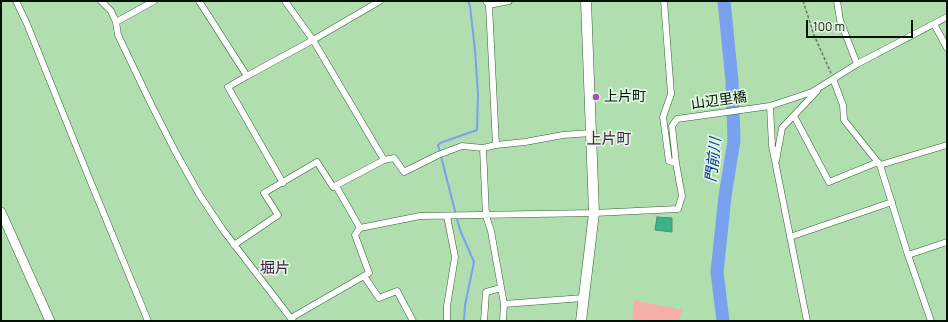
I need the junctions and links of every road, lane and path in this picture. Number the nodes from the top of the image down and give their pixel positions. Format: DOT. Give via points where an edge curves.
graph roads {
  1 [pos="16,1"];
  2 [pos="101,1"];
  3 [pos="154,1"];
  4 [pos="199,1"];
  5 [pos="285,1"];
  6 [pos="380,1"];
  7 [pos="509,1"];
  8 [pos="586,1"];
  9 [pos="664,1"];
  10 [pos="802,1"];
  11 [pos="837,1"];
  12 [pos="488,3"];
  13 [pos="947,17"];
  14 [pos="116,22"];
  15 [pos="934,24"];
  16 [pos="313,40"];
  17 [pos="947,48"];
  18 [pos="857,64"];
  19 [pos="247,76"];
  20 [pos="833,79"];
  21 [pos="823,85"];
  22 [pos="767,106"];
  23 [pos="794,116"];
  24 [pos="591,133"];
  25 [pos="496,145"];
  26 [pos="947,145"];
  27 [pos="483,148"];
  28 [pos="384,160"];
  29 [pos="879,163"];
  30 [pos="676,164"];
  31 [pos="776,165"];
  32 [pos="283,183"];
  33 [pos="336,186"];
  34 [pos="892,202"];
  35 [pos="1,212"];
  36 [pos="594,213"];
  37 [pos="447,216"];
  38 [pos="486,216"];
  39 [pos="360,228"];
  40 [pos="790,237"];
  41 [pos="947,242"];
  42 [pos="234,245"];
  43 [pos="908,255"];
  44 [pos="364,276"];
  45 [pos="501,288"];
  46 [pos="583,298"];
  47 [pos="504,304"];
  48 [pos="292,320"];
  49 [pos="50,321"];
  50 [pos="148,321"];
  51 [pos="413,321"];
  52 [pos="447,321"];
  53 [pos="484,321"];
  54 [pos="503,321"];
  55 [pos="581,321"];
  56 [pos="807,321"];
  57 [pos="932,321"];
  1 -- 50 [label="street"];
  2 -- 14 [label="street" via="111,11"];
  3 -- 14 [label="street"];
  4 -- 19 [label="street"];
  5 -- 16 [label="street"];
  6 -- 16 [label="street"];
  7 -- 12 [label="street"];
  8 -- 24 [label="main road"];
  9 -- 30 [label="street" via="670,94 662,117 669,161"];
  10 -- 20 [label="path"];
  11 -- 18 [label="street" via="840,20"];
  12 -- 25 [label="street"];
  13 -- 15 [label="street"];
  14 -- 42 [label="street" via="118,35 174,151 199,194"];
  15 -- 17 [label="street"];
  15 -- 18 [label="street"];
  16 -- 19 [label="street"];
  16 -- 28 [label="street"];
  18 -- 20 [label="street"];
  19 -- 32 [label="street" via="228,87"];
  20 -- 21 [label="street"];
  20 -- 29 [label="street" via="843,106 844,120"];
  21 -- 22 [label="street, 山辺里橋" via="812,92"];
  21 -- 23 [label="street"];
  22 -- 30 [label="street, 山辺里橋" via="677,118 672,126"];
  22 -- 31 [label="street"];
  23 -- 29 [label="street" via="829,182"];
  23 -- 31 [label="street" via="782,128"];
  24 -- 25 [label="street"];
  24 -- 36 [label="main road"];
  25 -- 27 [label="street"];
  26 -- 29 [label="street"];
  27 -- 28 [label="street" via="462,146 404,172 394,158"];
  27 -- 38 [label="street"];
  28 -- 33 [label="street"];
  29 -- 34 [label="street"];
  30 -- 36 [label="street" via="682,196 678,210"];
  31 -- 40 [label="street"];
  32 -- 33 [label="street" via="317,162 333,187"];
  32 -- 42 [label="street" via="264,193 278,215"];
  33 -- 39 [label="street"];
  34 -- 40 [label="street"];
  34 -- 43 [label="street"];
  35 -- 49 [label="street"];
  36 -- 38 [label="street"];
  36 -- 46 [label="main road"];
  37 -- 38 [label="street"];
  37 -- 39 [label="street" via="420,216"];
  37 -- 52 [label="street" via="455,257"];
  38 -- 45 [label="street"];
  39 -- 44 [label="street" via="355,235 369,273"];
  40 -- 56 [label="street"];
  41 -- 43 [label="street"];
  42 -- 48 [label="street"];
  43 -- 57 [label="street"];
  44 -- 48 [label="street"];
  44 -- 51 [label="street" via="380,298 397,291"];
  45 -- 47 [label="street"];
  45 -- 53 [label="street" via="486,292"];
  46 -- 47 [label="street"];
  46 -- 55 [label="main road"];
  47 -- 54 [label="street"];
}
